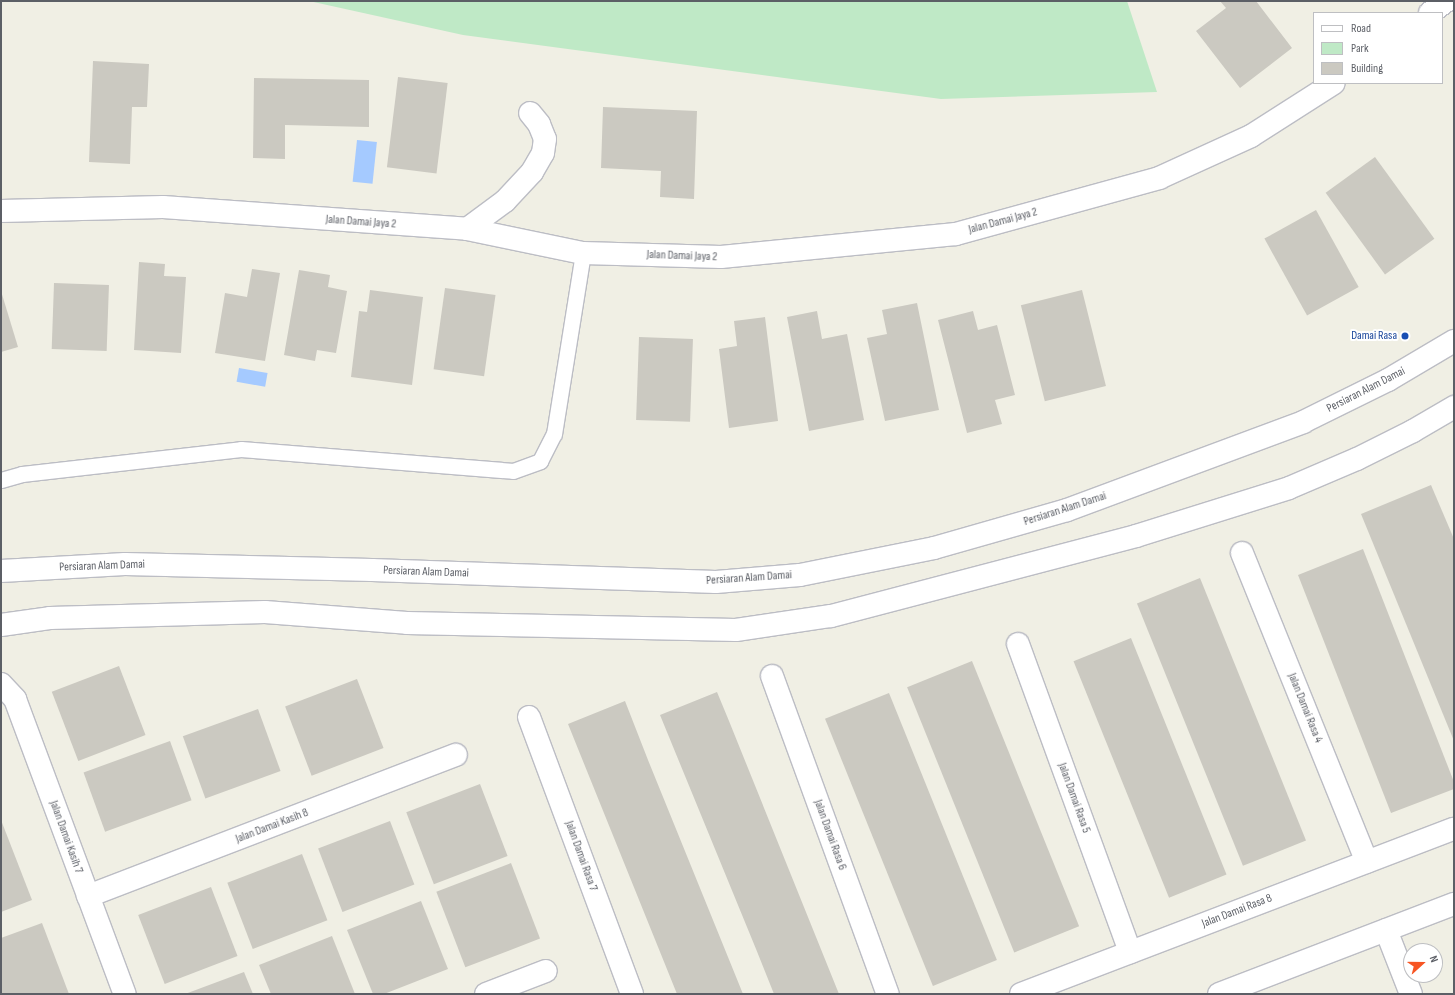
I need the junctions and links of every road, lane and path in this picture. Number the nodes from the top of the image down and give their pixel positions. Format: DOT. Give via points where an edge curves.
graph roads {
  1 [pos="1446,1"];
  2 [pos="1431,12"];
  3 [pos="1332,84"];
  4 [pos="530,113"];
  5 [pos="1,211"];
  6 [pos="467,229"];
  7 [pos="583,253"];
  8 [pos="1454,341"];
  9 [pos="1454,407"];
  10 [pos="1,480"];
  11 [pos="1242,553"];
  12 [pos="1,571"];
  13 [pos="1,625"];
  14 [pos="1018,644"];
  15 [pos="772,676"];
  16 [pos="1,684"];
  17 [pos="529,717"];
  18 [pos="456,755"];
  19 [pos="1454,829"];
  20 [pos="1367,862"];
  21 [pos="88,896"];
  22 [pos="1454,904"];
  23 [pos="1386,930"];
  24 [pos="1130,952"];
  25 [pos="546,971"];
  26 [pos="125,994"];
  27 [pos="486,994"];
  28 [pos="632,994"];
  29 [pos="888,994"];
  30 [pos="1021,994"];
  31 [pos="1219,994"];
  32 [pos="1411,994"];
  1 -- 2 [label="street"];
  3 -- 7 [label="street, Jalan Damai Jaya 2" via="1250,136 1159,178 956,234 721,257"];
  4 -- 6 [label="street" via="539,124 545,139 543,153 532,172 505,201"];
  5 -- 6 [label="street, Jalan Damai Jaya 2" via="163,207"];
  6 -- 7 [label="street, Jalan Damai Jaya 2"];
  7 -- 10 [label="lane" via="554,434 540,461 513,471 241,449 22,474"];
  8 -- 12 [label="street, Persiaran Alam Damai" via="1388,380 1303,422 1067,510 934,548 800,575 716,582 125,564"];
  9 -- 13 [label="street" via="1357,459 1288,488 1136,536 824,617 736,630 407,623 265,612 50,618"];
  11 -- 20 [label="street, Jalan Damai Rasa 4"];
  14 -- 24 [label="street, Jalan Damai Rasa 5"];
  15 -- 29 [label="street, Jalan Damai Rasa 6"];
  16 -- 21 [label="street, Jalan Damai Kasih 7" via="14,699"];
  17 -- 28 [label="street, Jalan Damai Rasa 7"];
  18 -- 21 [label="street, Jalan Damai Kasih 8"];
  19 -- 20 [label="street, Jalan Damai Rasa 8"];
  20 -- 24 [label="street, Jalan Damai Rasa 8"];
  21 -- 26 [label="street, Jalan Damai Kasih 7"];
  22 -- 23 [label="street"];
  23 -- 31 [label="street"];
  23 -- 32 [label="street"];
  24 -- 30 [label="street, Jalan Damai Rasa 8"];
  25 -- 27 [label="street"];
}
